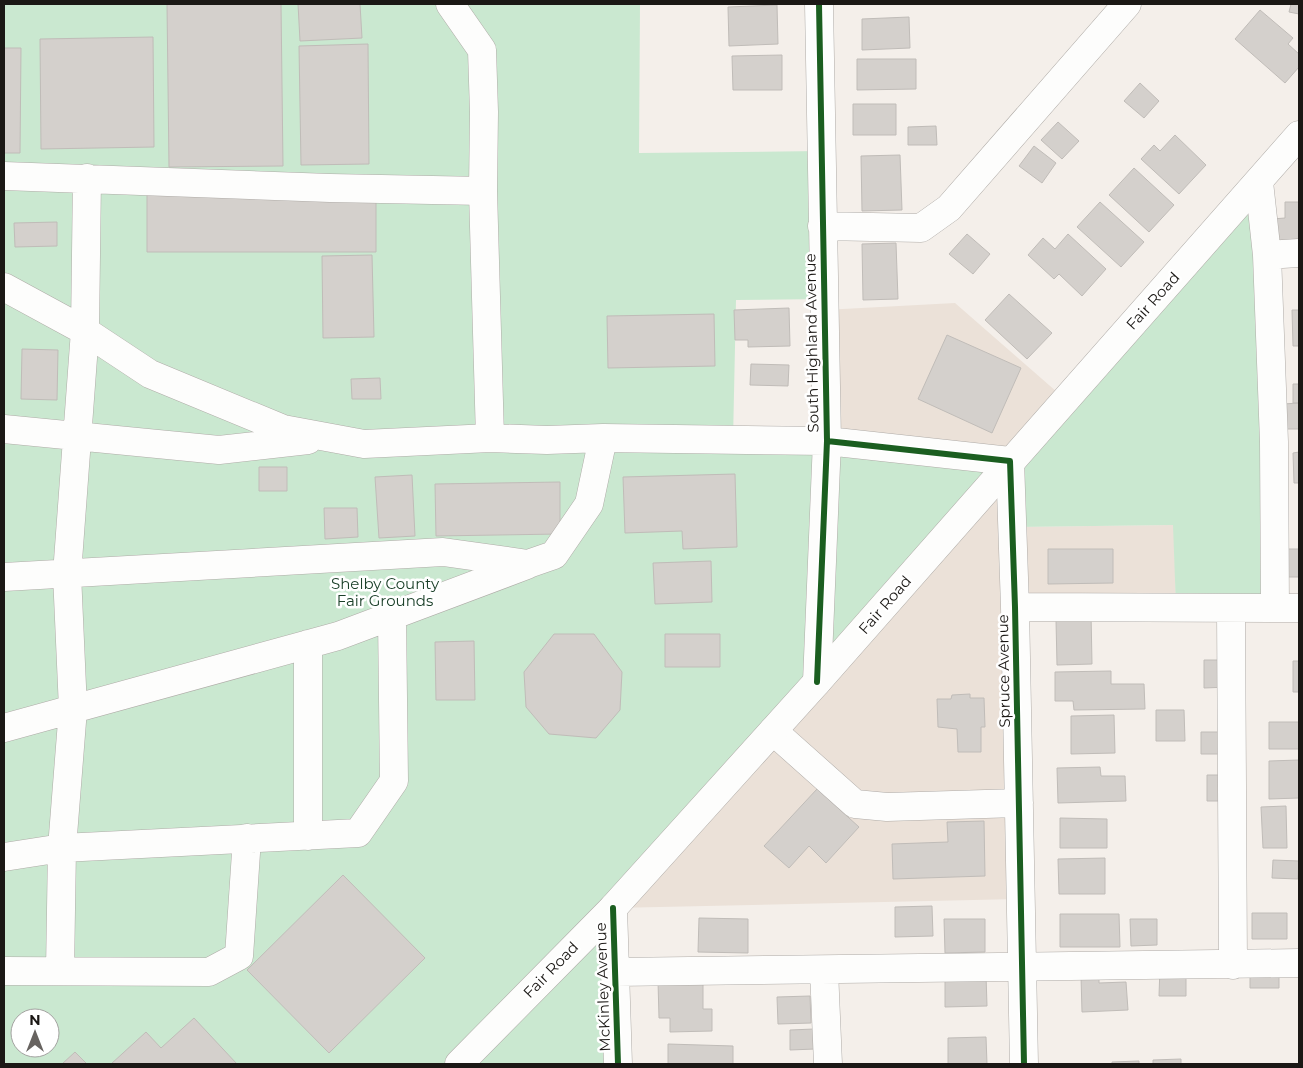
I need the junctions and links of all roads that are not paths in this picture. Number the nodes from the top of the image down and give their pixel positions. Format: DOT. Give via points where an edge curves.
graph roads {
  1 [pos="450,4"];
  2 [pos="819,4"];
  3 [pos="1127,4"];
  4 [pos="1299,135"];
  5 [pos="4,176"];
  6 [pos="87,178"];
  7 [pos="1259,182"];
  8 [pos="483,191"];
  9 [pos="822,226"];
  10 [pos="1299,253"];
  11 [pos="1267,255"];
  12 [pos="4,287"];
  13 [pos="86,331"];
  14 [pos="4,429"];
  15 [pos="78,437"];
  16 [pos="330,438"];
  17 [pos="490,438"];
  18 [pos="603,438"];
  19 [pos="827,441"];
  20 [pos="1010,461"];
  21 [pos="528,564"];
  22 [pos="67,574"];
  23 [pos="4,577"];
  24 [pos="1015,607"];
  25 [pos="1287,608"];
  26 [pos="1231,609"];
  27 [pos="392,616"];
  28 [pos="308,644"];
  29 [pos="817,682"];
  30 [pos="74,709"];
  31 [pos="4,728"];
  32 [pos="772,731"];
  33 [pos="1019,803"];
  34 [pos="308,836"];
  35 [pos="247,838"];
  36 [pos="62,848"];
  37 [pos="4,857"];
  38 [pos="613,908"];
  39 [pos="1299,963"];
  40 [pos="1233,965"];
  41 [pos="1022,968"];
  42 [pos="824,970"];
  43 [pos="4,971"];
  44 [pos="60,971"];
  45 [pos="615,972"];
  46 [pos="459,1064"];
  47 [pos="618,1064"];
  48 [pos="828,1064"];
  49 [pos="1024,1064"];
  1 -- 8 [label="street" via="482,50"];
  2 -- 9 [label="street, South Highland Avenue"];
  3 -- 9 [label="street" via="949,208 921,228"];
  4 -- 7 [label="street, Fair Road"];
  5 -- 6 [label="street"];
  6 -- 8 [label="street"];
  6 -- 13 [label="street"];
  7 -- 11 [label="street"];
  7 -- 20 [label="street, Fair Road"];
  8 -- 17 [label="street"];
  9 -- 19 [label="street, South Highland Avenue"];
  10 -- 11 [label="street"];
  11 -- 25 [label="street" via="1274,442"];
  12 -- 13 [label="street"];
  13 -- 15 [label="street"];
  13 -- 16 [label="street" via="150,374 283,429"];
  14 -- 15 [label="street"];
  15 -- 16 [label="street" via="219,450"];
  15 -- 22 [label="street"];
  16 -- 17 [label="street" via="364,444"];
  17 -- 18 [label="street"];
  18 -- 19 [label="street"];
  18 -- 21 [label="street" via="589,504 554,555"];
  19 -- 20 [label="street"];
  19 -- 29 [label="street, South Highland Avenue"];
  20 -- 24 [label="street, Spruce Avenue"];
  20 -- 29 [label="street, Fair Road"];
  21 -- 22 [label="street" via="443,552"];
  21 -- 27 [label="street"];
  22 -- 23 [label="street"];
  22 -- 30 [label="street"];
  24 -- 26 [label="street"];
  24 -- 33 [label="street, Spruce Avenue"];
  25 -- 26 [label="street"];
  26 -- 40 [label="street"];
  27 -- 28 [label="street"];
  27 -- 34 [label="street" via="394,781 358,833"];
  28 -- 30 [label="street"];
  28 -- 34 [label="street"];
  29 -- 32 [label="street, Fair Road"];
  30 -- 31 [label="street"];
  30 -- 36 [label="street"];
  32 -- 33 [label="street" via="856,804 887,808"];
  32 -- 38 [label="street, Fair Road"];
  33 -- 41 [label="street, Spruce Avenue"];
  34 -- 35 [label="street"];
  35 -- 36 [label="street"];
  35 -- 44 [label="street" via="239,956 209,972"];
  36 -- 37 [label="street"];
  36 -- 44 [label="street"];
  38 -- 45 [label="street, McKinley Avenue"];
  38 -- 46 [label="street, Fair Road"];
  39 -- 40 [label="street"];
  40 -- 41 [label="street"];
  41 -- 42 [label="street"];
  41 -- 49 [label="street, Spruce Avenue"];
  42 -- 45 [label="street"];
  42 -- 48 [label="street"];
  43 -- 44 [label="street"];
  45 -- 47 [label="street, McKinley Avenue"];
}
